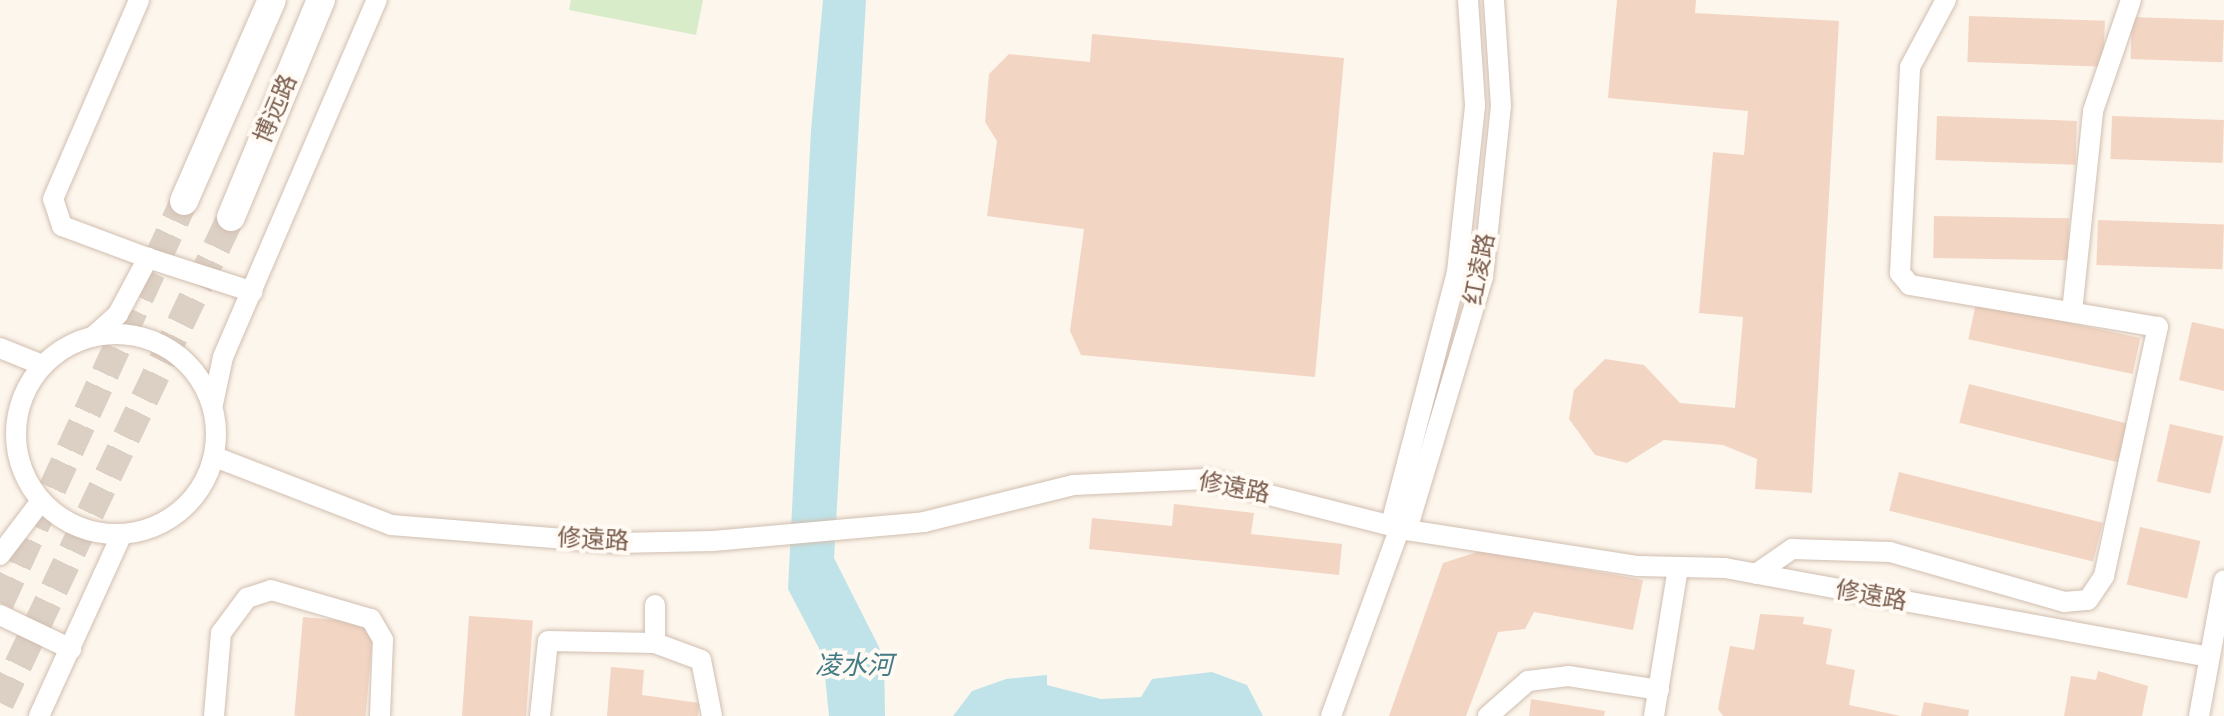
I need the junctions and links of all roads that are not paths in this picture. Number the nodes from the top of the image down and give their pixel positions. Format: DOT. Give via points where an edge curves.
graph roads {
  1 [pos="139,0"];
  2 [pos="272,0"];
  3 [pos="321,0"];
  4 [pos="377,0"];
  5 [pos="1468,0"];
  6 [pos="1494,0"];
  7 [pos="1946,0"];
  8 [pos="2131,0"];
  9 [pos="184,201"];
  10 [pos="231,217"];
  11 [pos="148,258"];
  12 [pos="253,292"];
  13 [pos="2072,312"];
  14 [pos="95,335"];
  15 [pos="0,348"];
  16 [pos="42,365"];
  17 [pos="213,404"];
  18 [pos="8,424"];
  19 [pos="215,457"];
  20 [pos="41,501"];
  21 [pos="1399,527"];
  22 [pos="122,534"];
  23 [pos="0,555"];
  24 [pos="1678,568"];
  25 [pos="1756,574"];
  26 [pos="2224,580"];
  27 [pos="655,605"];
  28 [pos="0,615"];
  29 [pos="655,643"];
  30 [pos="71,649"];
  31 [pos="2209,657"];
  32 [pos="1659,690"];
  33 [pos="39,716"];
  34 [pos="214,716"];
  35 [pos="380,716"];
  36 [pos="540,716"];
  37 [pos="712,716"];
  38 [pos="1331,716"];
  39 [pos="1488,716"];
  40 [pos="1654,716"];
  41 [pos="2199,716"];
  1 -- 11 [label="street" via="53,199 62,226"];
  2 -- 9 [label="main road, 博远路"];
  3 -- 10 [label="main road, 博远路"];
  4 -- 12 [label="street"];
  5 -- 21 [label="street, 红凌路" via="1475,105 1457,272"];
  6 -- 21 [label="street, 红凌路" via="1501,106 1483,277"];
  7 -- 13 [label="street" via="1910,67 1900,273 1910,285"];
  8 -- 13 [label="street" via="2093,111"];
  11 -- 12 [label="street"];
  11 -- 14 [label="street" via="118,314"];
  12 -- 17 [label="street" via="223,357"];
  13 -- 25 [label="street" via="2158,327 2104,576 2088,600 2064,602 1890,552 1792,549"];
  14 -- 16 [label="street" via="66,346"];
  14 -- 17 [label="street" via="125,333 154,340 180,355 200,377"];
  15 -- 16 [label="street"];
  16 -- 18 [label="street"];
  17 -- 19 [label="street"];
  18 -- 20 [label="street"];
  19 -- 21 [label="street, 修遠路" via="391,525 616,543 713,541 924,522 1073,485 1206,479"];
  19 -- 22 [label="street" via="203,487 181,511 153,527"];
  20 -- 22 [label="street" via="64,520 92,531"];
  20 -- 23 [label="street"];
  21 -- 24 [label="street, 修遠路"];
  21 -- 38 [label="street, 红凌路"];
  22 -- 30 [label="street"];
  24 -- 25 [label="street, 修遠路"];
  24 -- 32 [label="street"];
  25 -- 31 [label="street, 修遠路"];
  26 -- 31 [label="street"];
  27 -- 29 [label="street"];
  28 -- 30 [label="street"];
  29 -- 36 [label="street" via="548,641"];
  29 -- 37 [label="street" via="701,660"];
  30 -- 33 [label="street"];
  31 -- 41 [label="street"];
  32 -- 39 [label="street" via="1568,676 1528,681"];
  32 -- 40 [label="street"];
  34 -- 35 [label="street" via="221,633 247,598 271,590 371,619 383,640"];
}
